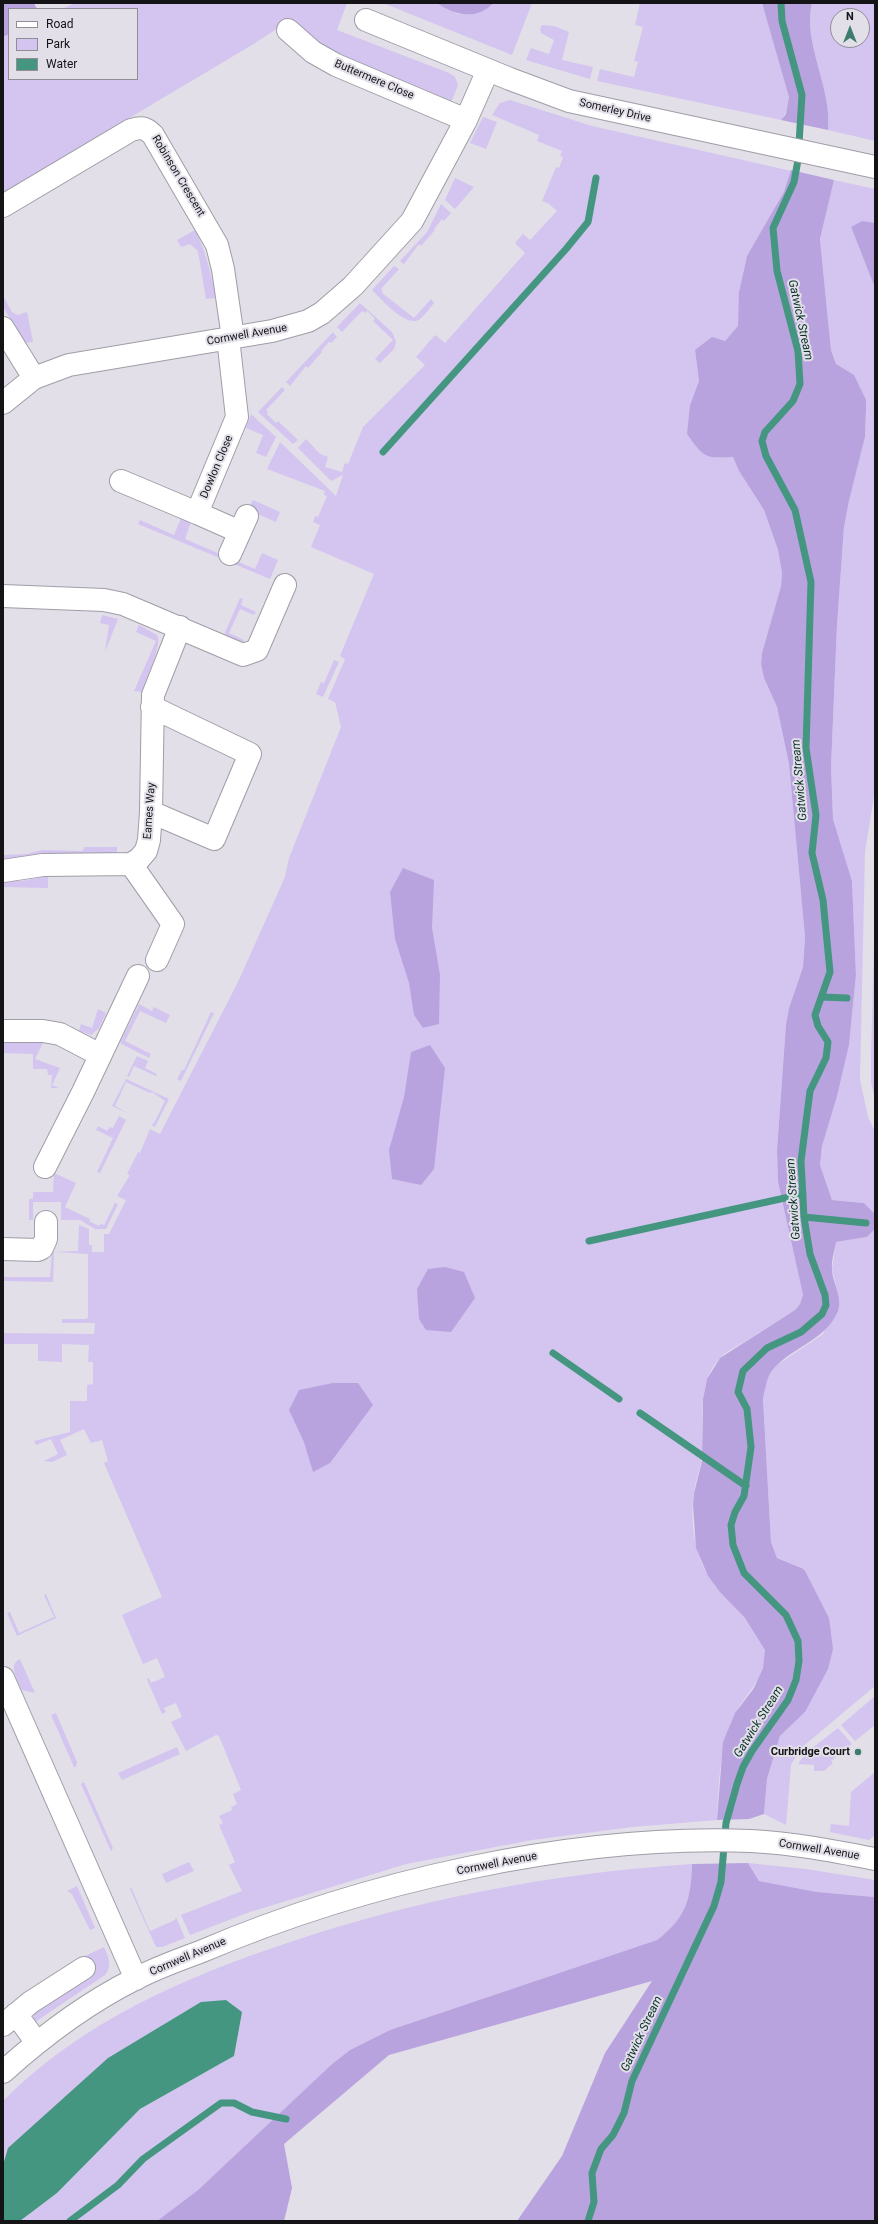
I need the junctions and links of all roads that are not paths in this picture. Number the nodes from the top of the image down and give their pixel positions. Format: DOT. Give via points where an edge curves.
graph roads {
  1 [pos="366,20"];
  2 [pos="288,30"];
  3 [pos="488,70"];
  4 [pos="466,120"];
  5 [pos="875,167"];
  6 [pos="3,206"];
  7 [pos="3,328"];
  8 [pos="231,338"];
  9 [pos="34,378"];
  10 [pos="3,403"];
  11 [pos="121,481"];
  12 [pos="197,513"];
  13 [pos="230,554"];
  14 [pos="285,585"];
  15 [pos="3,596"];
  16 [pos="180,627"];
  17 [pos="152,707"];
  18 [pos="152,812"];
  19 [pos="131,864"];
  20 [pos="3,871"];
  21 [pos="157,960"];
  22 [pos="138,976"];
  23 [pos="3,1031"];
  24 [pos="100,1055"];
  25 [pos="45,1167"];
  26 [pos="46,1222"];
  27 [pos="3,1249"];
  28 [pos="3,1678"];
  29 [pos="875,1859"];
  30 [pos="84,1968"];
  31 [pos="136,1979"];
  32 [pos="10,2020"];
  33 [pos="37,2043"];
  34 [pos="3,2072"];
  1 -- 3 [label="street, Somerley Drive"];
  2 -- 4 [label="street, Buttermere Close" via="313,52 336,65"];
  3 -- 4 [label="street, Cornwell Avenue"];
  3 -- 5 [label="street, Somerley Drive" via="569,101"];
  4 -- 8 [label="street, Cornwell Avenue" via="412,222 353,286 322,313 308,321 272,331"];
  6 -- 8 [label="street, Robinson Crescent" via="131,130 140,127 147,129 153,135 217,245 223,269"];
  7 -- 9 [label="street"];
  8 -- 9 [label="street, Cornwell Avenue" via="69,365"];
  8 -- 12 [label="street, Dowlon Close" via="237,417"];
  9 -- 10 [label="street, Cornwell Avenue"];
  11 -- 12 [label="street"];
  12 -- 13 [label="street" via="243,524"];
  14 -- 16 [label="street" via="257,650 251,654 243,655"];
  15 -- 16 [label="street" via="104,600 135,608"];
  16 -- 17 [label="street, Eames Way" via="160,674"];
  17 -- 18 [label="street, Eames Way"];
  17 -- 18 [label="street" via="250,754 214,839"];
  18 -- 19 [label="street, Eames Way" via="146,851"];
  19 -- 20 [label="street" via="43,865"];
  19 -- 21 [label="street" via="173,924"];
  22 -- 24 [label="street"];
  23 -- 24 [label="street" via="52,1032"];
  24 -- 25 [label="street"];
  26 -- 27 [label="street" via="46,1239 42,1248"];
  28 -- 31 [label="street, Cornwell Avenue"];
  29 -- 31 [label="street, Cornwell Avenue" via="786,1844 750,1841 689,1841 565,1852 414,1881 346,1900 271,1924"];
  30 -- 32 [label="street" via="53,1987"];
  31 -- 33 [label="street, Cornwell Avenue" via="69,2019"];
  32 -- 33 [label="street"];
  33 -- 34 [label="street, Cornwell Avenue"];
}
